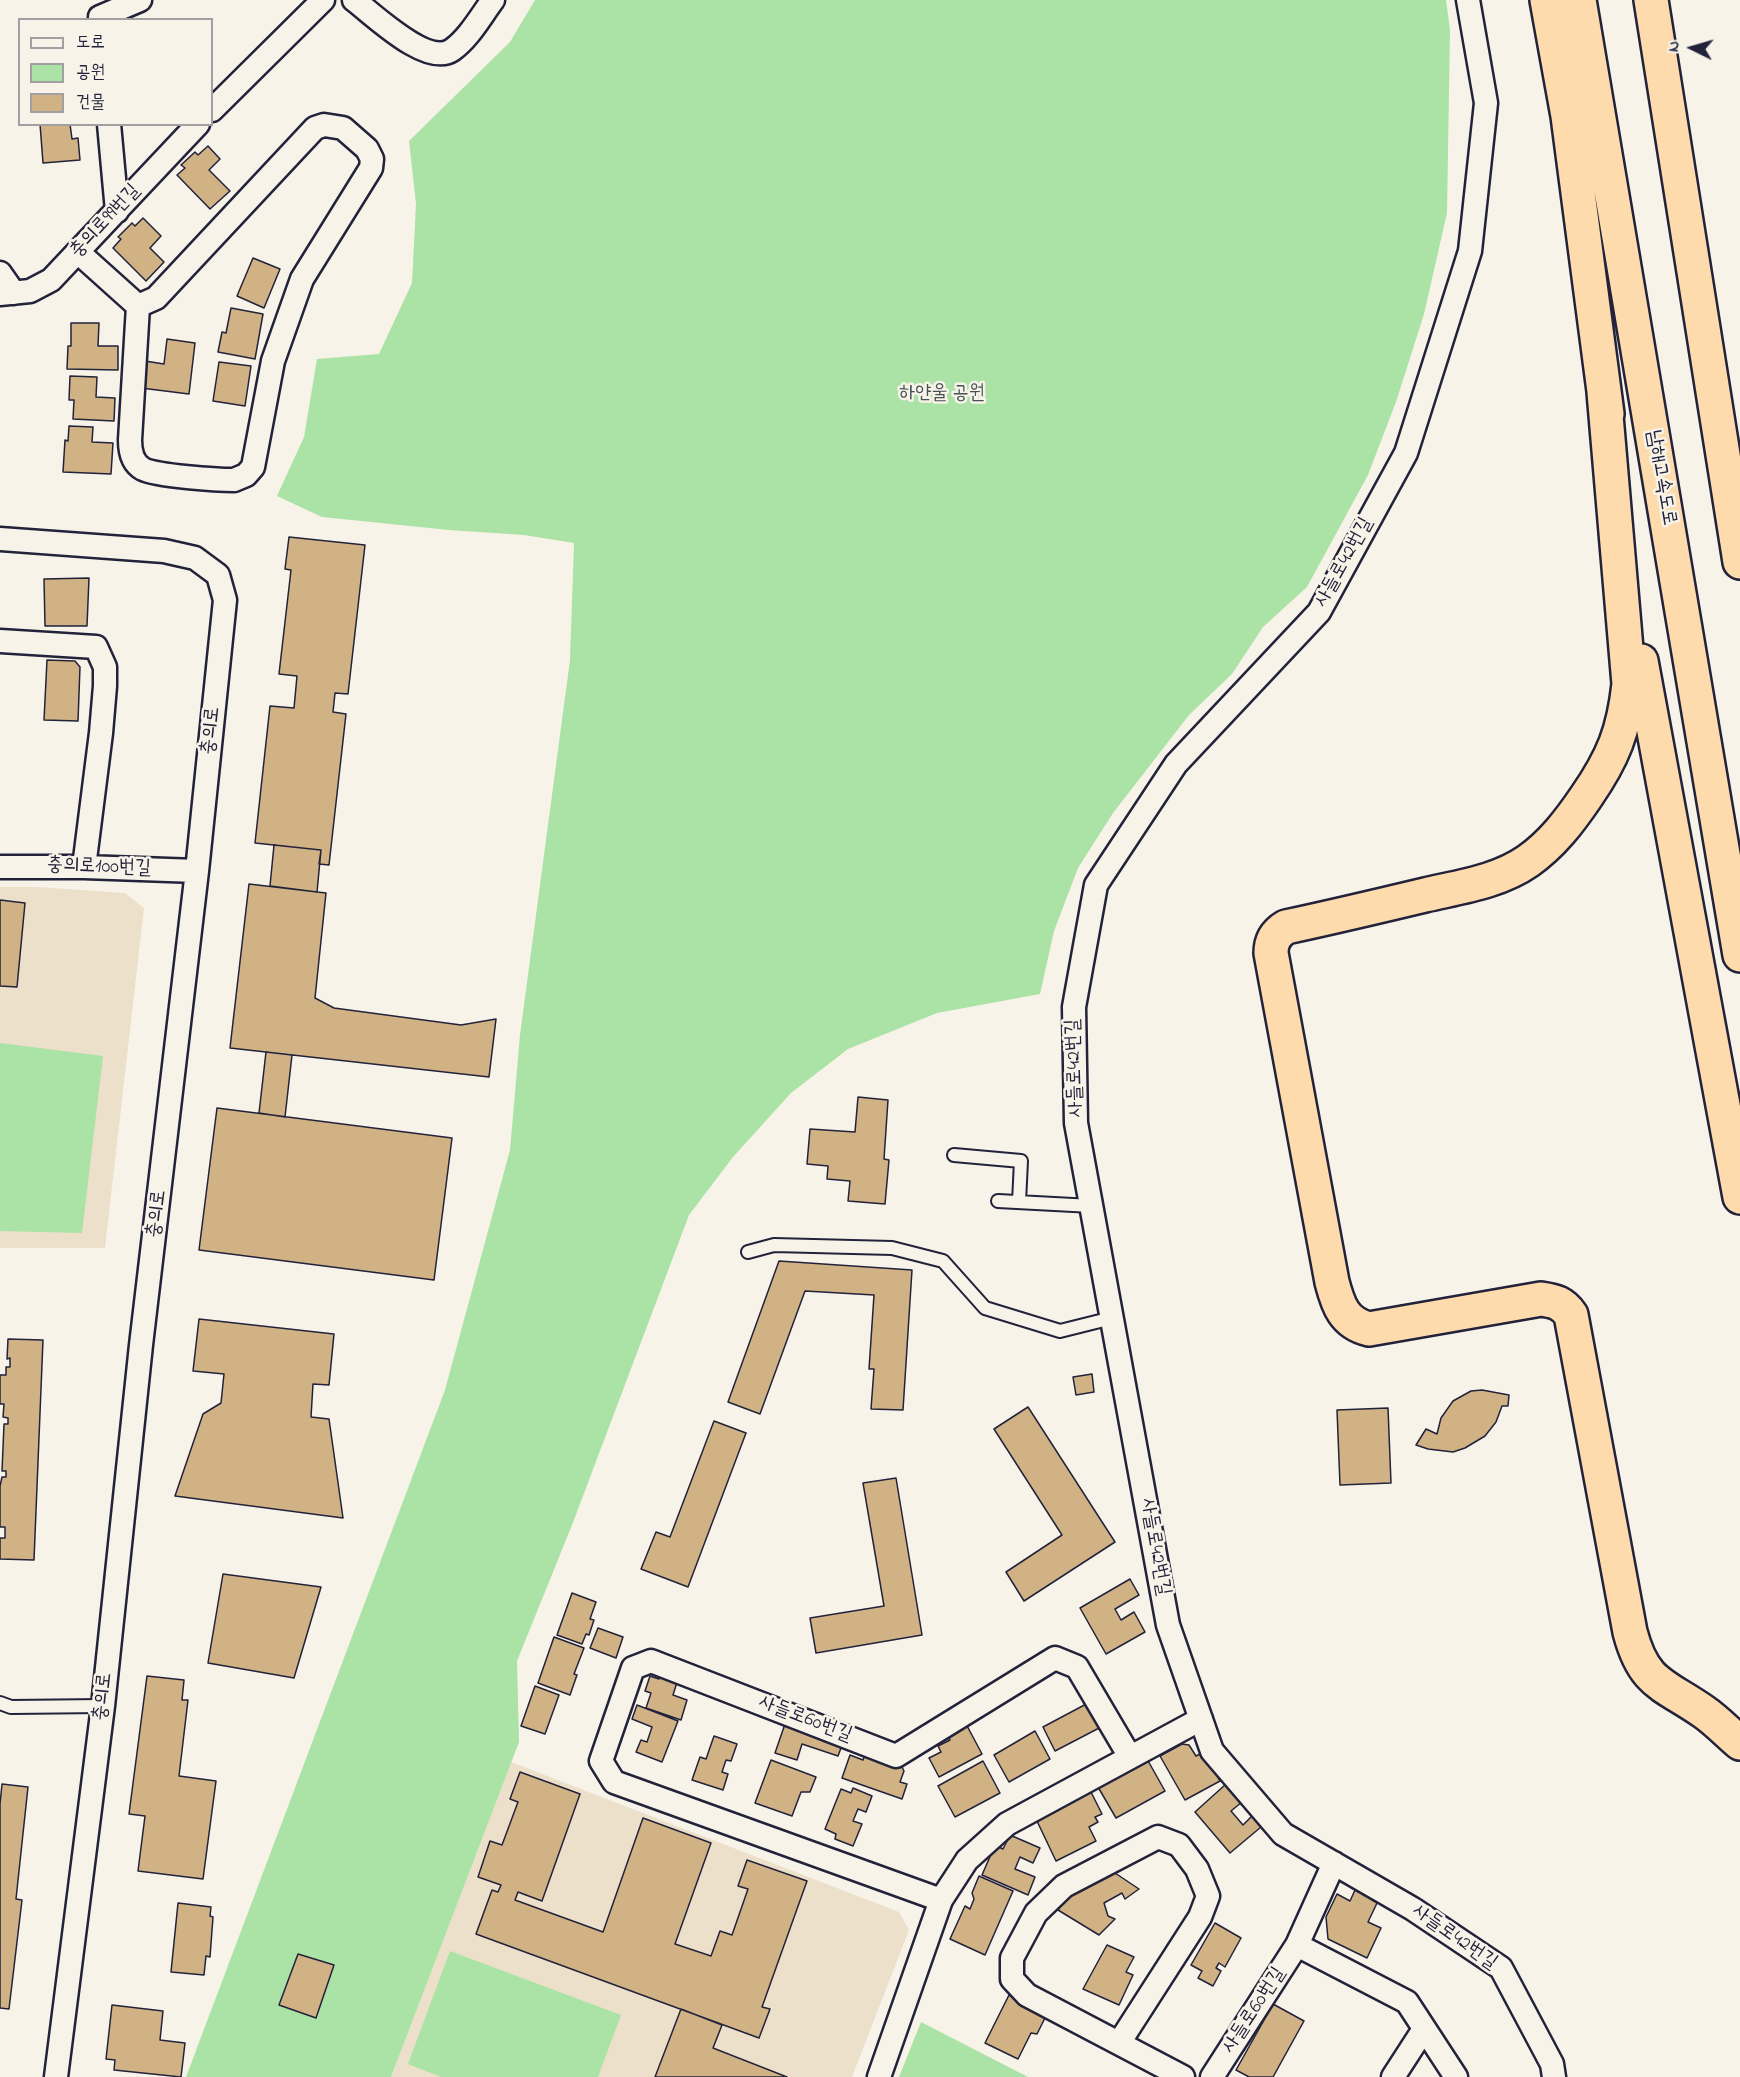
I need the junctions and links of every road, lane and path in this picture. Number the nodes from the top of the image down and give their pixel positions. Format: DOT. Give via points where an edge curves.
graph roads {
  1 [pos="140,0"];
  2 [pos="323,0"];
  3 [pos="354,0"];
  4 [pos="493,0"];
  5 [pos="1468,0"];
  6 [pos="1547,0"];
  7 [pos="1579,0"];
  8 [pos="1651,0"];
  9 [pos="100,18"];
  10 [pos="213,109"];
  11 [pos="110,126"];
  12 [pos="196,126"];
  13 [pos="117,211"];
  14 [pos="79,253"];
  15 [pos="0,273"];
  16 [pos="7,293"];
  17 [pos="138,306"];
  18 [pos="1604,392"];
  19 [pos="0,539"];
  20 [pos="1740,562"];
  21 [pos="0,641"];
  22 [pos="0,867"];
  23 [pos="84,867"];
  24 [pos="197,871"];
  25 [pos="1740,955"];
  26 [pos="954,1155"];
  27 [pos="1740,1197"];
  28 [pos="998,1201"];
  29 [pos="1019,1202"];
  30 [pos="1092,1206"];
  31 [pos="748,1252"];
  32 [pos="1112,1318"];
  33 [pos="6,1705"];
  34 [pos="103,1706"];
  35 [pos="0,1715"];
  36 [pos="1201,1719"];
  37 [pos="1740,1743"];
  38 [pos="1130,1757"];
  39 [pos="1334,1863"];
  40 [pos="941,1900"];
  41 [pos="1297,1945"];
  42 [pos="1424,2029"];
  43 [pos="1119,2043"];
  44 [pos="56,2077"];
  45 [pos="879,2077"];
  46 [pos="1183,2077"];
  47 [pos="1212,2077"];
  48 [pos="1393,2077"];
  49 [pos="1456,2077"];
  50 [pos="1554,2077"];
  1 -- 9 [label="street"];
  2 -- 10 [label="street"];
  3 -- 4 [label="street" via="418,48 432,53 450,51"];
  5 -- 30 [label="street, 사들로42번길" via="1486,103 1470,251 1406,453 1319,612 1176,764 1096,885 1074,1007 1076,1123"];
  6 -- 18 [label="highway" via="1568,116"];
  7 -- 25 [label="highway, 남해고속도로"];
  8 -- 20 [label="highway"];
  11 -- 13 [label="street"];
  12 -- 13 [label="street, 충의로99번길"];
  13 -- 14 [label="street, 충의로99번길"];
  14 -- 16 [label="street, 충의로99번길" via="51,280 30,291"];
  14 -- 17 [label="street"];
  15 -- 16 [label="street"];
  17 -- 17 [label="street" via="130,440 135,462 143,469 167,474 223,480 246,475 253,467 273,361 302,279 371,168 367,149 343,128 315,128 156,298"];
  18 -- 27 [label="highway" via="1634,623"];
  18 -- 37 [label="highway" via="1629,684 1625,717 1612,754 1594,785 1551,843 1526,863 1490,880 1286,927 1274,937 1271,953 1337,1301 1356,1326 1369,1329 1541,1299 1566,1307 1572,1315 1635,1653 1650,1676 1706,1712"];
  19 -- 24 [label="street, 충의로" via="164,551 195,558 218,574 225,600"];
  21 -- 23 [label="street" via="96,646 105,667"];
  22 -- 23 [label="street, 충의로100번길"];
  23 -- 24 [label="street, 충의로100번길"];
  24 -- 34 [label="street, 충의로"];
  26 -- 29 [label="lane" via="1021,1161"];
  28 -- 29 [label="lane"];
  29 -- 30 [label="lane"];
  30 -- 32 [label="street, 사들로42번길"];
  31 -- 32 [label="lane" via="774,1245 892,1248 943,1261 985,1308 1060,1331"];
  32 -- 36 [label="street, 사들로42번길" via="1168,1624"];
  33 -- 34 [label="lane"];
  33 -- 35 [label="lane"];
  34 -- 44 [label="street, 충의로"];
  36 -- 38 [label="street"];
  36 -- 39 [label="street, 사들로42번길" via="1212,1751 1283,1834"];
  38 -- 40 [label="street" via="1007,1824 967,1860"];
  38 -- 40 [label="street, 사들로60번길" via="1077,1667 1055,1658 896,1756 651,1661 633,1668 601,1761 614,1782"];
  39 -- 41 [label="street, 사들로60번길"];
  39 -- 50 [label="street, 사들로42번길" via="1413,1909 1501,1968 1552,2064"];
  40 -- 45 [label="street"];
  41 -- 42 [label="street" via="1407,2002"];
  41 -- 47 [label="street, 사들로60번길"];
  42 -- 48 [label="street"];
  42 -- 49 [label="street"];
  43 -- 43 [label="street" via="1027,1995 1012,1979 1012,1958 1036,1913 1064,1886 1158,1837 1179,1845 1197,1869 1208,1896 1200,1917"];
  43 -- 46 [label="street"];
}
